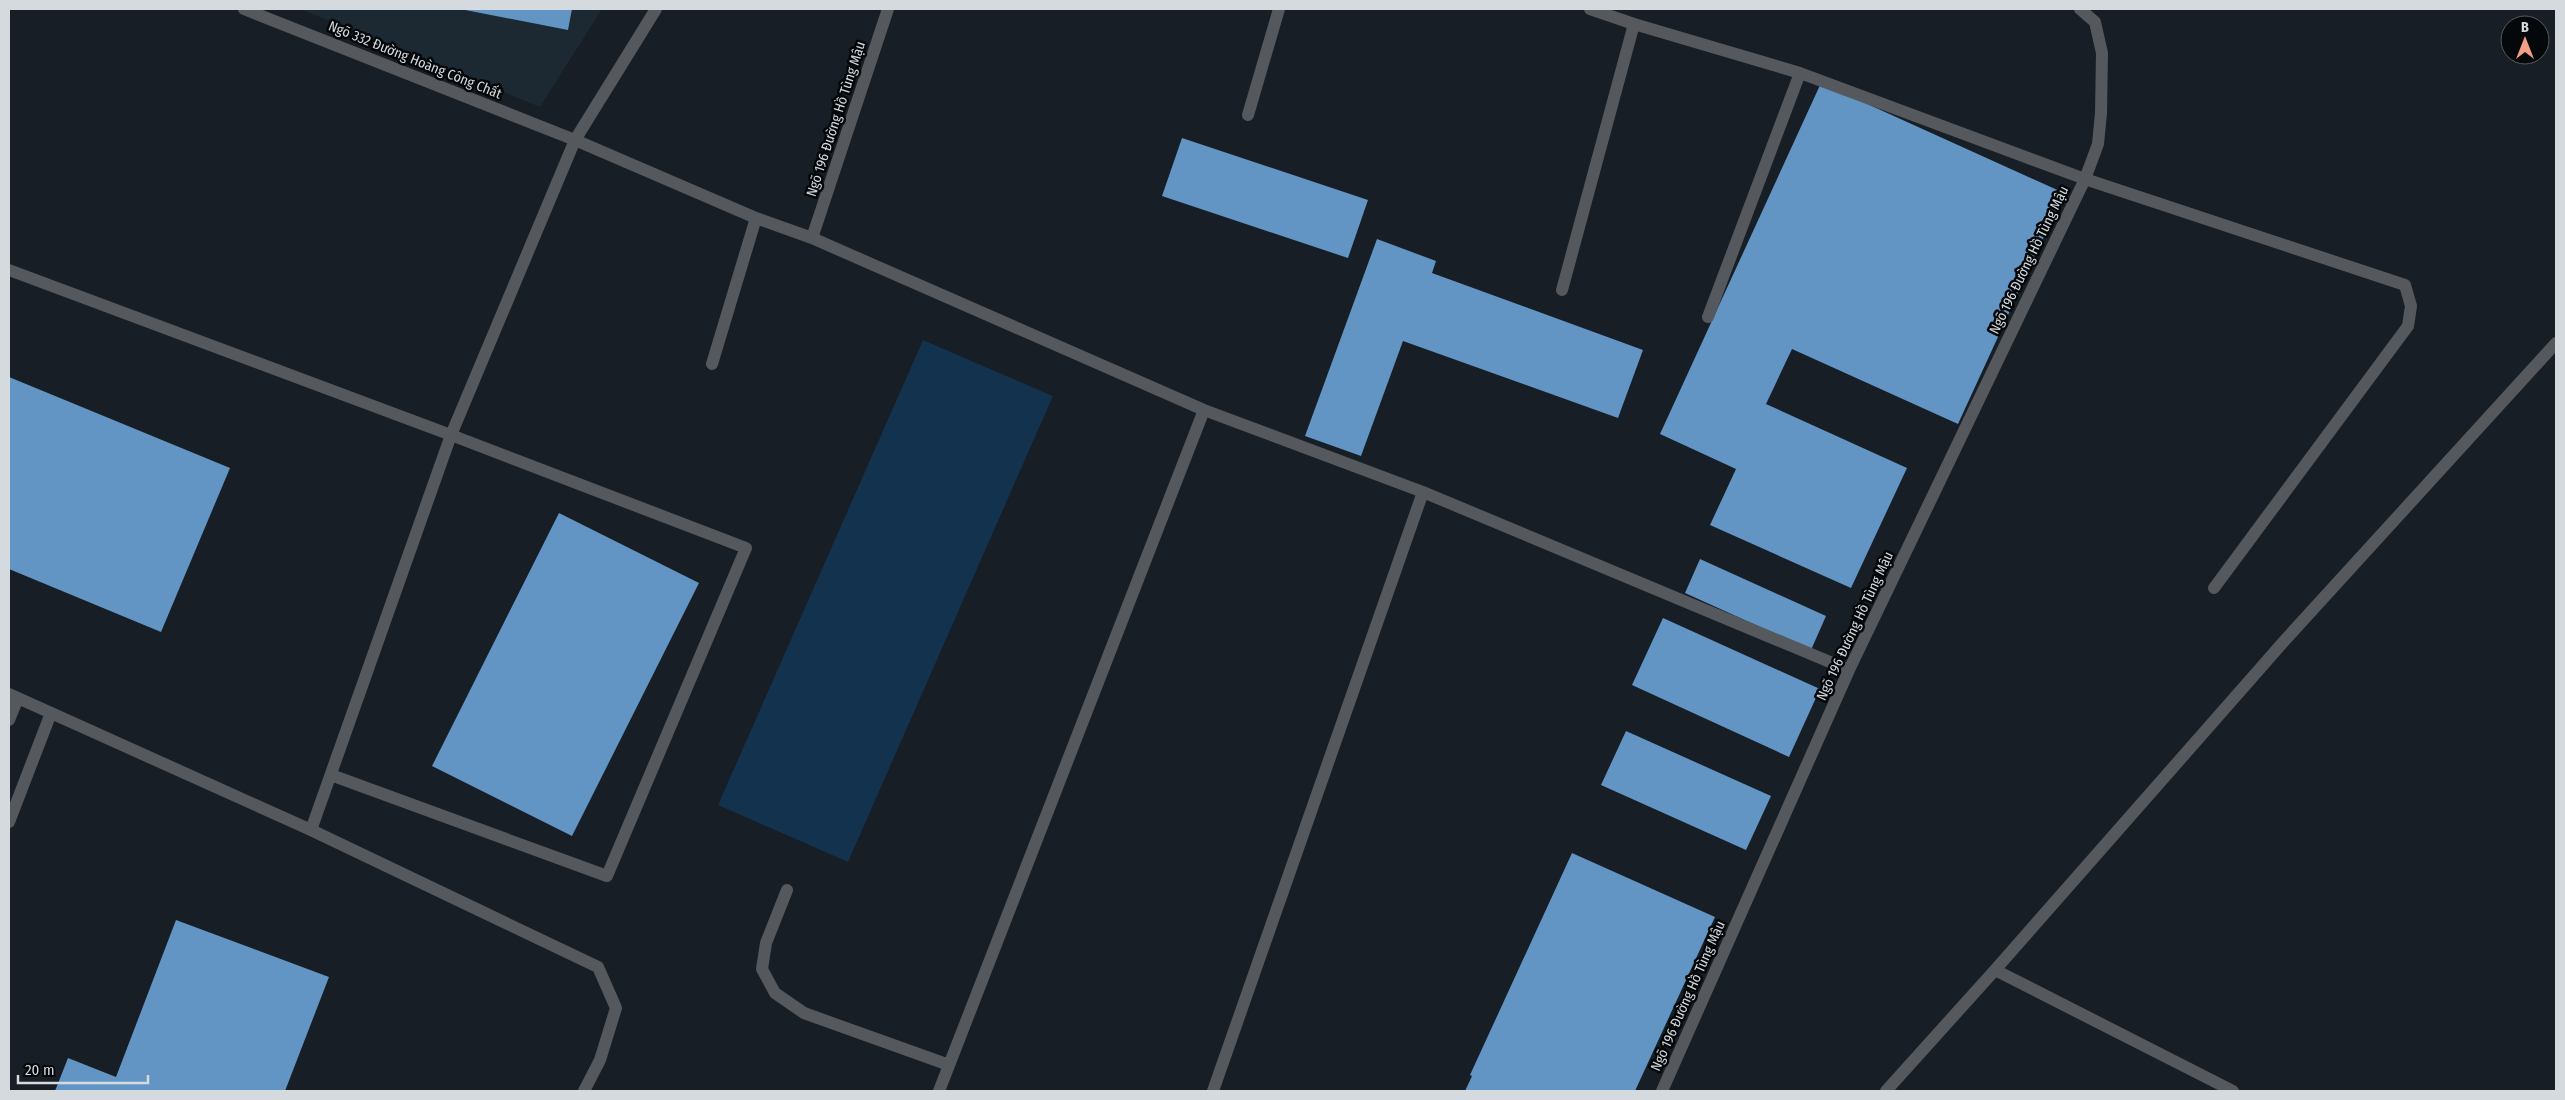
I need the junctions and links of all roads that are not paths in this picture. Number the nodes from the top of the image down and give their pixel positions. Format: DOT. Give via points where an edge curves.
graph roads {
  1 [pos="244,9"];
  2 [pos="656,9"];
  3 [pos="888,9"];
  4 [pos="1279,9"];
  5 [pos="1590,9"];
  6 [pos="2080,9"];
  7 [pos="1634,24"];
  8 [pos="1800,73"];
  9 [pos="1248,115"];
  10 [pos="575,140"];
  11 [pos="2085,179"];
  12 [pos="756,218"];
  13 [pos="812,238"];
  14 [pos="9,270"];
  15 [pos="1562,290"];
  16 [pos="1708,317"];
  17 [pos="2556,343"];
  18 [pos="712,364"];
  19 [pos="1204,410"];
  20 [pos="451,435"];
  21 [pos="1423,492"];
  22 [pos="2214,588"];
  23 [pos="1849,670"];
  24 [pos="13,696"];
  25 [pos="51,713"];
  26 [pos="9,720"];
  27 [pos="331,775"];
  28 [pos="9,822"];
  29 [pos="311,830"];
  30 [pos="788,890"];
  31 [pos="1995,970"];
  32 [pos="949,1064"];
  33 [pos="584,1091"];
  34 [pos="939,1091"];
  35 [pos="1213,1091"];
  36 [pos="1662,1091"];
  37 [pos="1886,1091"];
  38 [pos="2232,1091"];
  1 -- 10 [label="street, Ngõ 332 Đường Hoàng Công Chất"];
  2 -- 10 [label="street"];
  3 -- 13 [label="street, Ngõ 196 Đường Hồ Tùng Mậu"];
  4 -- 9 [label="street"];
  5 -- 7 [label="street"];
  6 -- 11 [label="street, Ngõ 196 Đường Hồ Tùng Mậu" via="2095,22 2100,45 2102,113 2098,144"];
  7 -- 8 [label="street"];
  7 -- 15 [label="street"];
  8 -- 11 [label="street"];
  8 -- 16 [label="street"];
  10 -- 12 [label="street, Ngõ 332 Đường Hoàng Công Chất"];
  10 -- 20 [label="street"];
  11 -- 22 [label="street" via="2405,285 2411,306 2408,326"];
  11 -- 23 [label="street, Ngõ 196 Đường Hồ Tùng Mậu"];
  12 -- 13 [label="street, Ngõ 332 Đường Hoàng Công Chất"];
  12 -- 18 [label="street"];
  13 -- 19 [label="street, Ngõ 332 Đường Hoàng Công Chất"];
  14 -- 20 [label="street"];
  17 -- 31 [label="street" via="2286,638"];
  19 -- 21 [label="street, Ngõ 332 Đường Hoàng Công Chất"];
  19 -- 32 [label="street"];
  20 -- 27 [label="street"];
  20 -- 27 [label="street" via="746,548 608,876"];
  21 -- 23 [label="street, Ngõ 332 Đường Hoàng Công Chất"];
  21 -- 35 [label="street"];
  23 -- 36 [label="street, Ngõ 196 Đường Hồ Tùng Mậu"];
  24 -- 25 [label="street"];
  24 -- 26 [label="street"];
  25 -- 28 [label="street"];
  25 -- 29 [label="street"];
  27 -- 29 [label="street"];
  29 -- 33 [label="street" via="598,967 616,1008 600,1060"];
  30 -- 32 [label="street" via="766,943 762,969 775,993 804,1013"];
  31 -- 37 [label="street"];
  31 -- 38 [label="street"];
  32 -- 34 [label="street"];
}
